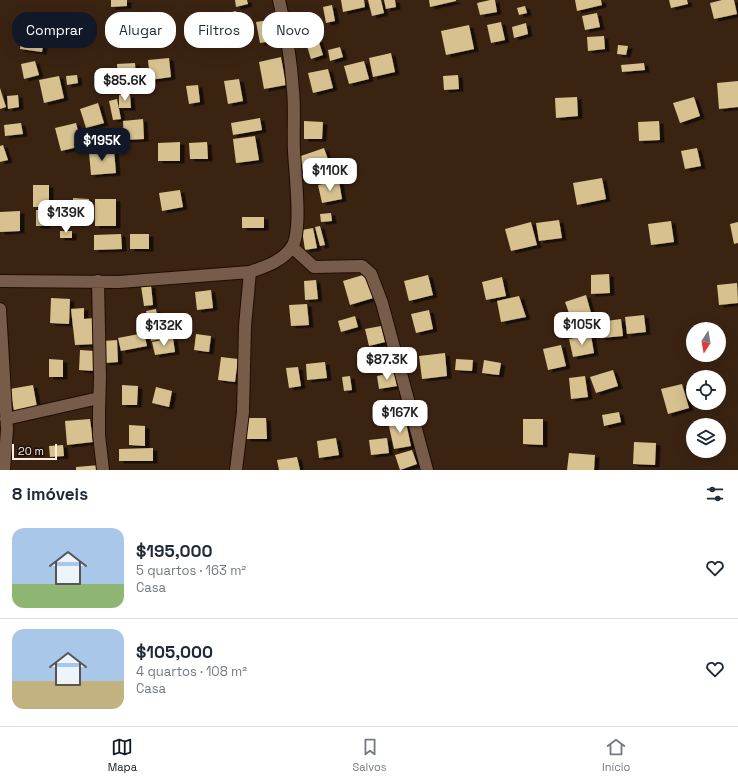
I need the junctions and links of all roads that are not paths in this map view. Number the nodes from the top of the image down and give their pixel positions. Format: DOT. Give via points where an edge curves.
graph roads {
  1 [pos="279,0"];
  2 [pos="292,247"];
  3 [pos="250,272"];
  4 [pos="0,281"];
  5 [pos="98,282"];
  6 [pos="0,309"];
  7 [pos="99,398"];
  8 [pos="6,419"];
  9 [pos="4,470"];
  10 [pos="103,470"];
  11 [pos="236,470"];
  12 [pos="426,470"];
  1 -- 2 [label="street" via="293,91 297,236"];
  2 -- 3 [label="street" via="272,264"];
  2 -- 12 [label="street" via="314,267 362,266 371,274 382,303"];
  3 -- 5 [label="street"];
  3 -- 11 [label="street" via="245,326 243,412"];
  4 -- 5 [label="street"];
  5 -- 7 [label="street"];
  6 -- 8 [label="street"];
  7 -- 8 [label="street"];
  7 -- 10 [label="street" via="99,435"];
  8 -- 9 [label="street"];
}
